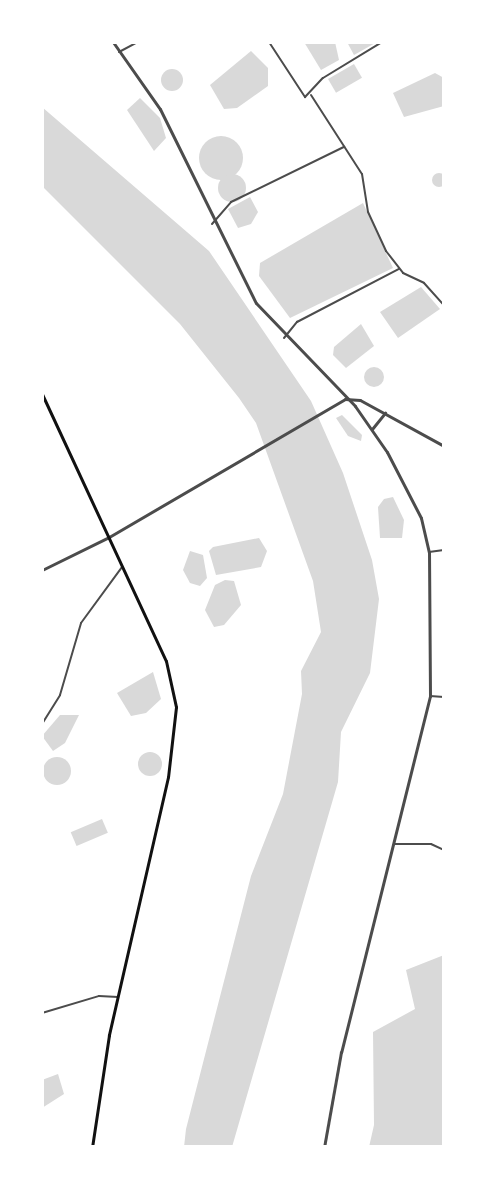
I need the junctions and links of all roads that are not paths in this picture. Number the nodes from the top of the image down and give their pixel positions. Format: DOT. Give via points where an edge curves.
graph roads {
  1 [pos="113,42"];
  2 [pos="138,42"];
  3 [pos="269,42"];
  4 [pos="382,42"];
  5 [pos="119,52"];
  6 [pos="311,95"];
  7 [pos="344,147"];
  8 [pos="212,224"];
  9 [pos="399,269"];
  10 [pos="444,305"];
  11 [pos="284,338"];
  12 [pos="42,394"];
  13 [pos="345,399"];
  14 [pos="384,412"];
  15 [pos="372,429"];
  16 [pos="444,446"];
  17 [pos="109,537"];
  18 [pos="444,550"];
  19 [pos="429,552"];
  20 [pos="122,567"];
  21 [pos="42,570"];
  22 [pos="430,696"];
  23 [pos="444,697"];
  24 [pos="42,724"];
  25 [pos="42,750"];
  26 [pos="42,757"];
  27 [pos="395,844"];
  28 [pos="444,850"];
  29 [pos="118,997"];
  30 [pos="42,1013"];
  31 [pos="92,1147"];
  32 [pos="324,1147"];
  1 -- 5 [label="street"];
  2 -- 5 [label="street"];
  3 -- 6 [label="street" via="302,96"];
  4 -- 6 [label="street" via="323,78"];
  5 -- 8 [label="street" via="160,109"];
  6 -- 7 [label="street"];
  7 -- 8 [label="street" via="231,202"];
  7 -- 9 [label="street" via="362,174 379,239"];
  8 -- 11 [label="street" via="256,303"];
  9 -- 10 [label="street" via="424,283"];
  9 -- 11 [label="street" via="297,322"];
  11 -- 13 [label="street"];
  12 -- 17 [label="main road"];
  13 -- 14 [label="street"];
  13 -- 15 [label="street"];
  13 -- 17 [label="street"];
  14 -- 15 [label="street"];
  14 -- 16 [label="street"];
  15 -- 19 [label="street" via="412,497"];
  17 -- 20 [label="main road"];
  17 -- 21 [label="street"];
  18 -- 19 [label="street"];
  19 -- 22 [label="street"];
  20 -- 24 [label="street" via="81,623 60,695"];
  20 -- 29 [label="main road" via="166,661 177,721"];
  22 -- 23 [label="street"];
  22 -- 27 [label="street"];
  25 -- 26 [label="street"];
  27 -- 28 [label="street" via="431,844"];
  27 -- 32 [label="street" via="341,1052"];
  29 -- 30 [label="street" via="99,996"];
  29 -- 31 [label="main road"];
}
